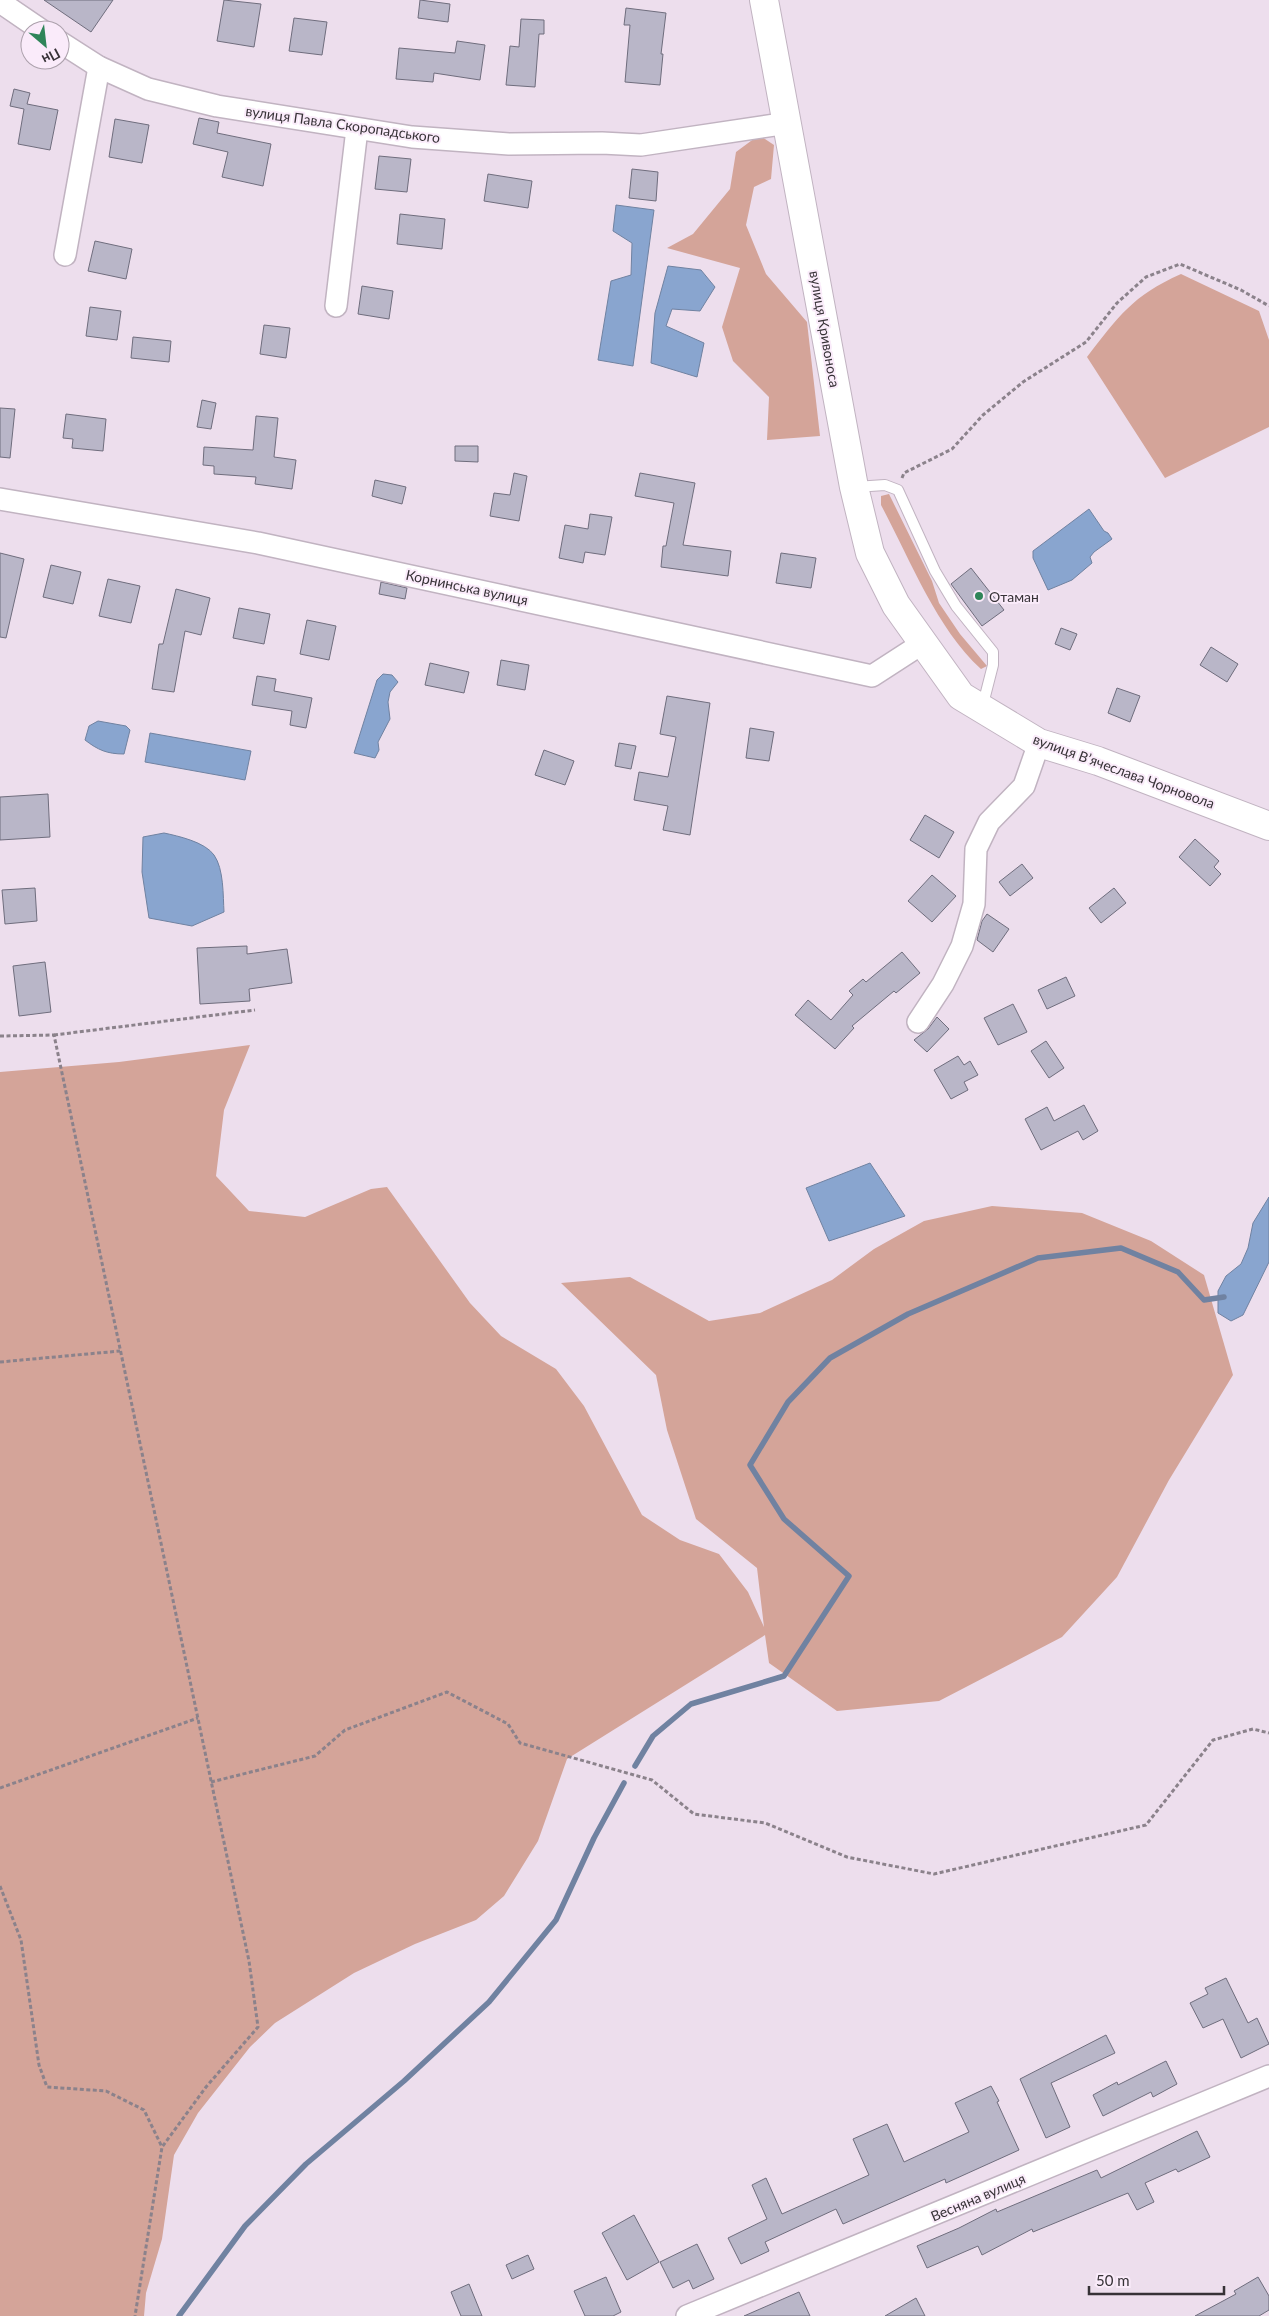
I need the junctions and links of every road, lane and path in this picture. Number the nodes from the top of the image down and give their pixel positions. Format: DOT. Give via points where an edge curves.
graph roads {
  1 [pos="764,0"];
  2 [pos="0,2"];
  3 [pos="26,20"];
  4 [pos="70,48"];
  5 [pos="100,67"];
  6 [pos="788,123"];
  7 [pos="357,129"];
  8 [pos="65,255"];
  9 [pos="336,306"];
  10 [pos="1269,306"];
  11 [pos="854,487"];
  12 [pos="898,490"];
  13 [pos="0,499"];
  14 [pos="924,643"];
  15 [pos="982,708"];
  16 [pos="1039,742"];
  17 [pos="1269,826"];
  18 [pos="255,1010"];
  19 [pos="918,1022"];
  20 [pos="54,1035"];
  21 [pos="0,1036"];
  22 [pos="120,1351"];
  23 [pos="0,1362"];
  24 [pos="198,1718"];
  25 [pos="1269,1733"];
  26 [pos="211,1782"];
  27 [pos="0,1788"];
  28 [pos="0,1886"];
  29 [pos="1269,2076"];
  30 [pos="162,2147"];
  31 [pos="135,2316"];
  32 [pos="687,2316"];
  1 -- 6 [label="main road, вулиця Кривоноса"];
  2 -- 3 [label="street"];
  4 -- 5 [label="street, вулиця Павла Скоропадського"];
  5 -- 7 [label="street, вулиця Павла Скоропадського" via="148,89 217,106"];
  5 -- 8 [label="street"];
  6 -- 7 [label="street, вулиця Павла Скоропадського" via="641,145 509,144 412,137"];
  6 -- 11 [label="main road, вулиця Кривоноса"];
  7 -- 9 [label="street"];
  10 -- 12 [label="path" via="1241,290 1180,264 1146,276 1117,303 1086,342 1023,382 983,415 952,449 904,473"];
  11 -- 12 [label="lane" via="885,485"];
  11 -- 14 [label="main road, вулиця Кривоноса" via="870,553 896,605"];
  12 -- 15 [label="lane" via="935,571 956,606 993,652 993,665"];
  13 -- 14 [label="street, Корнинська вулиця" via="258,543 872,676"];
  14 -- 15 [label="main road, вулиця Вʼячеслава Чорновола" via="962,696"];
  15 -- 16 [label="main road, вулиця Вʼячеслава Чорновола"];
  16 -- 17 [label="main road, вулиця Вʼячеслава Чорновола"];
  16 -- 19 [label="street" via="1024,786 989,822 976,849 974,904 962,946 943,984"];
  18 -- 20 [label="path"];
  20 -- 21 [label="path"];
  20 -- 22 [label="path"];
  22 -- 23 [label="path"];
  22 -- 24 [label="path"];
  24 -- 26 [label="path"];
  24 -- 27 [label="path"];
  25 -- 26 [label="path" via="1253,1729 1213,1740 1146,1825 934,1874 848,1857 765,1822 694,1814 652,1780 520,1743 508,1724 447,1692 345,1730 315,1756"];
  26 -- 30 [label="path" via="249,1961 258,2027 206,2087"];
  28 -- 30 [label="path" via="21,1940 39,2065 47,2087 106,2091 144,2110"];
  29 -- 32 [label="street, Весняна вулиця"];
  30 -- 31 [label="path"];
}
